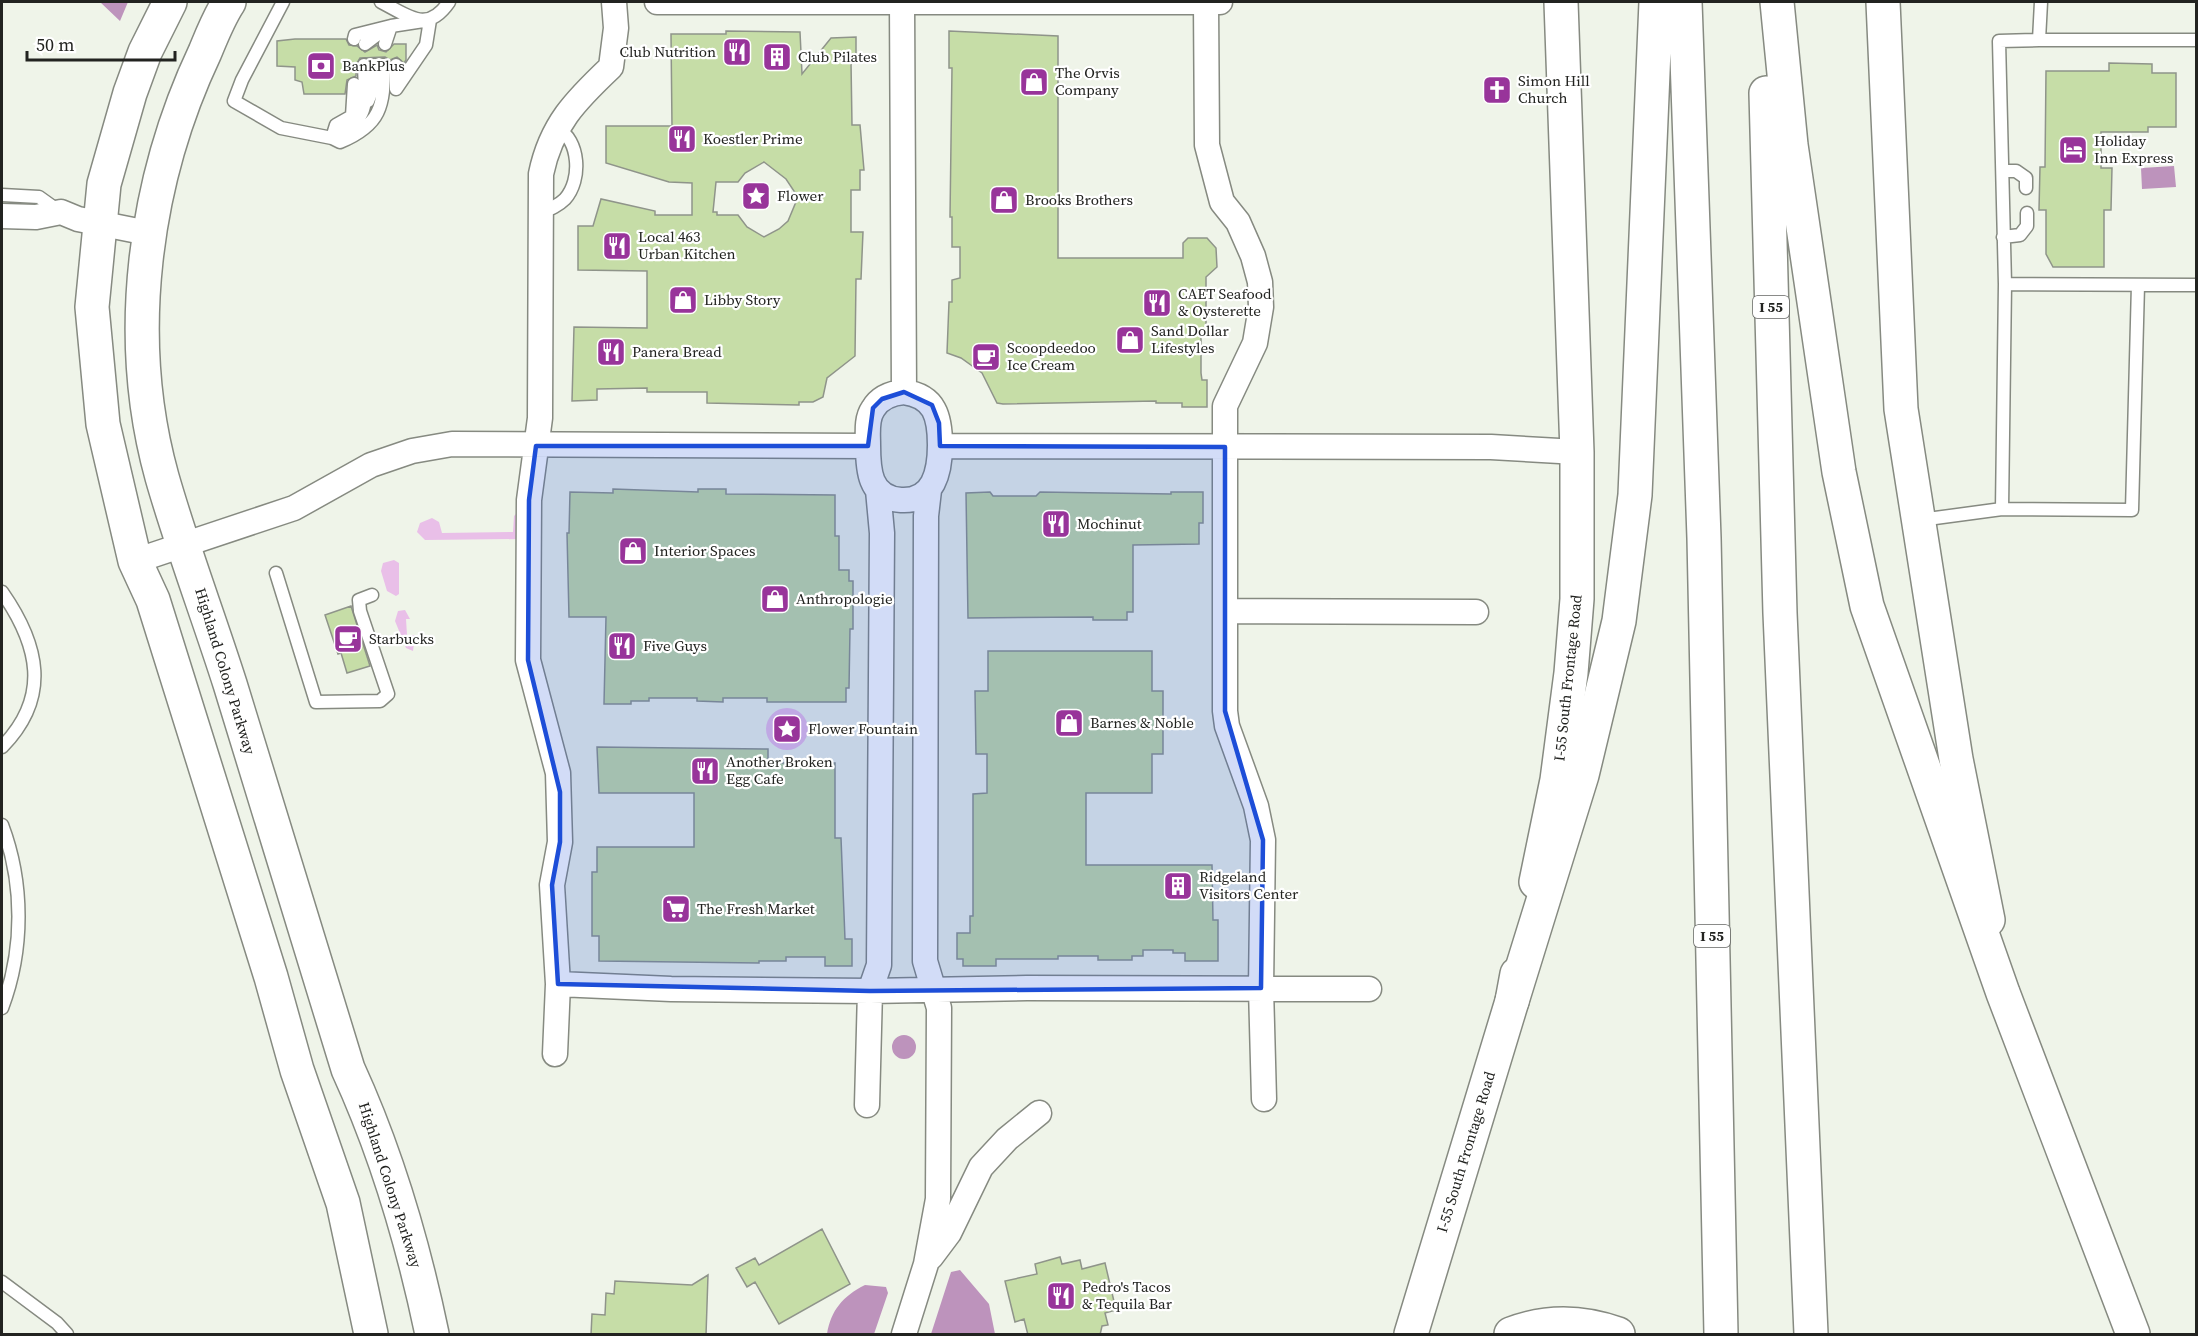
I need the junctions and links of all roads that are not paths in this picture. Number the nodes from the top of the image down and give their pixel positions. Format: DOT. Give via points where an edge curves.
graph roads {
  1 [pos="170,2"];
  2 [pos="229,2"];
  3 [pos="283,2"];
  4 [pos="381,2"];
  5 [pos="449,2"];
  6 [pos="614,2"];
  7 [pos="666,2"];
  8 [pos="902,2"];
  9 [pos="1213,2"];
  10 [pos="1561,2"];
  11 [pos="1656,2"];
  12 [pos="1685,2"];
  13 [pos="1764,2"];
  14 [pos="1777,2"];
  15 [pos="1883,2"];
  16 [pos="2041,2"];
  17 [pos="430,20"];
  18 [pos="391,26"];
  19 [pos="2039,40"];
  20 [pos="2196,40"];
  21 [pos="375,43"];
  22 [pos="380,65"];
  23 [pos="354,84"];
  24 [pos="396,89"];
  25 [pos="382,107"];
  26 [pos="557,128"];
  27 [pos="332,138"];
  28 [pos="2003,171"];
  29 [pos="2026,188"];
  30 [pos="2,195"];
  31 [pos="61,212"];
  32 [pos="540,213"];
  33 [pos="2027,213"];
  34 [pos="2,216"];
  35 [pos="100,223"];
  36 [pos="148,233"];
  37 [pos="2003,237"];
  38 [pos="2005,284"];
  39 [pos="2138,285"];
  40 [pos="2196,285"];
  41 [pos="904,392"];
  42 [pos="536,446"];
  43 [pos="868,446"];
  44 [pos="940,446"];
  45 [pos="1225,447"];
  46 [pos="1577,452"];
  47 [pos="878,490"];
  48 [pos="929,490"];
  49 [pos="2002,509"];
  50 [pos="1920,520"];
  51 [pos="184,543"];
  52 [pos="135,561"];
  53 [pos="276,573"];
  54 [pos="2,592"];
  55 [pos="372,595"];
  56 [pos="1226,611"];
  57 [pos="1476,612"];
  58 [pos="2,747"];
  59 [pos="2,825"];
  60 [pos="558,984"];
  61 [pos="1261,988"];
  62 [pos="1369,989"];
  63 [pos="933,990"];
  64 [pos="870,991"];
  65 [pos="2003,993"];
  66 [pos="1512,1001"];
  67 [pos="2,1008"];
  68 [pos="555,1054"];
  69 [pos="1264,1099"];
  70 [pos="867,1106"];
  71 [pos="1039,1113"];
  72 [pos="926,1264"];
  73 [pos="358,1280"];
  74 [pos="2,1282"];
  75 [pos="67,1335"];
  76 [pos="359,1335"];
  77 [pos="371,1335"];
  78 [pos="432,1335"];
  79 [pos="904,1335"];
  80 [pos="1411,1335"];
  81 [pos="1511,1335"];
  82 [pos="1618,1335"];
  83 [pos="1721,1335"];
  84 [pos="1811,1335"];
  85 [pos="2133,1335"];
  1 -- 35 [label="main road" via="130,93 104,184"];
  2 -- 36 [label="main road, Highland Colony Parkway" via="185,95 168,146"];
  3 -- 27 [label="lane" via="234,101 281,128"];
  4 -- 17 [label="lane" via="417,20"];
  5 -- 17 [label="lane" via="440,15"];
  6 -- 26 [label="street" via="616,28 611,67 573,103"];
  7 -- 8 [label="street"];
  8 -- 9 [label="street"];
  8 -- 41 [label="street"];
  9 -- 45 [label="street" via="1207,145 1222,202 1238,222 1253,256 1261,307 1256,343 1225,406"];
  10 -- 46 [label="main road, I-55 South Frontage Road"];
  11 -- 66 [label="main road" via="1635,495 1619,621 1582,775"];
  12 -- 83 [label="main road, I 55" via="1704,538"];
  13 -- 84 [label="main road, I 55" via="1780,602"];
  14 -- 65 [label="main road" via="1791,145 1837,460 1867,606"];
  15 -- 50 [label="main road" via="1901,409"];
  16 -- 19 [label="lane"];
  17 -- 18 [label="lane"];
  17 -- 24 [label="lane" via="426,45"];
  18 -- 21 [label="lane"];
  18 -- 21 [label="lane"];
  18 -- 21 [label="lane" via="355,35"];
  19 -- 20 [label="lane"];
  19 -- 28 [label="lane" via="1999,41"];
  22 -- 24 [label="lane"];
  22 -- 25 [label="lane"];
  22 -- 27 [label="lane" via="361,117"];
  23 -- 27 [label="lane" via="352,116 336,125"];
  24 -- 25 [label="lane"];
  25 -- 27 [label="lane" via="359,134 340,142"];
  26 -- 32 [label="street" via="541,174"];
  26 -- 32 [label="lane" via="568,134 577,153 574,175 567,197"];
  28 -- 29 [label="lane" via="2016,171 2026,178"];
  28 -- 37 [label="lane"];
  30 -- 31 [label="lane" via="39,197"];
  31 -- 34 [label="street" via="36,217"];
  31 -- 35 [label="street"];
  32 -- 42 [label="street"];
  33 -- 37 [label="lane" via="2027,226 2020,235"];
  35 -- 36 [label="street"];
  35 -- 52 [label="main road" via="92,307 103,424"];
  36 -- 51 [label="main road, Highland Colony Parkway" via="142,289 147,393 162,475"];
  37 -- 38 [label="lane"];
  38 -- 39 [label="lane"];
  38 -- 49 [label="lane"];
  39 -- 40 [label="lane"];
  39 -- 49 [label="lane" via="2132,510"];
  41 -- 43 [label="street" via="882,399 873,408"];
  41 -- 44 [label="street" via="915,393 932,405 939,423"];
  42 -- 43 [label="street"];
  42 -- 51 [label="street" via="452,444 412,451 371,465 294,508"];
  42 -- 60 [label="street" via="529,500 528,660 560,792 561,842 552,885"];
  43 -- 47 [label="street" via="867,471"];
  44 -- 45 [label="street"];
  44 -- 48 [label="street" via="940,468"];
  45 -- 46 [label="street" via="1491,447"];
  45 -- 56 [label="street"];
  46 -- 66 [label="main road, I-55 South Frontage Road" via="1577,598 1571,673 1557,780"];
  47 -- 48 [label="street" via="903,500"];
  47 -- 64 [label="street" via="882,533 879,965"];
  48 -- 63 [label="street" via="925,961"];
  49 -- 50 [label="lane"];
  50 -- 65 [label="main road" via="1956,759"];
  51 -- 52 [label="street"];
  51 -- 78 [label="main road, Highland Colony Parkway" via="348,1069 372,1122 416,1257"];
  52 -- 73 [label="main road" via="153,600 272,977 297,1070 343,1203"];
  53 -- 55 [label="lane" via="316,702 380,702 388,694 360,611 359,600"];
  54 -- 58 [label="lane" via="30,640 35,674 21,726"];
  56 -- 57 [label="street"];
  56 -- 61 [label="street" via="1227,726 1256,806 1263,840"];
  59 -- 67 [label="lane" via="12,862 19,926 14,971"];
  60 -- 64 [label="street"];
  60 -- 68 [label="street"];
  61 -- 62 [label="street"];
  61 -- 63 [label="street"];
  61 -- 69 [label="street"];
  63 -- 64 [label="street"];
  63 -- 72 [label="street" via="939,1008 938,1198"];
  64 -- 70 [label="street"];
  65 -- 85 [label="main road"];
  66 -- 80 [label="main road, I-55 South Frontage Road"];
  71 -- 72 [label="street" via="981,1167 949,1233"];
  72 -- 79 [label="street"];
  73 -- 76 [label="main road"];
  73 -- 77 [label="main road"];
  74 -- 75 [label="lane"];
  81 -- 82 [label="main road" via="1526,1328 1569,1323"];
}
